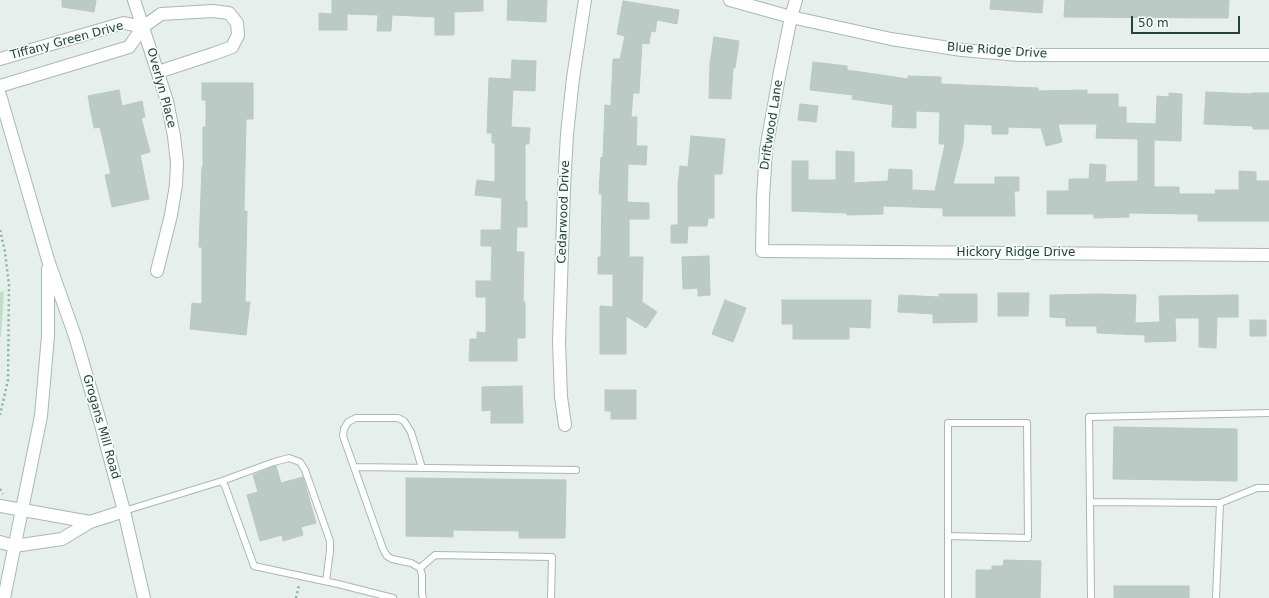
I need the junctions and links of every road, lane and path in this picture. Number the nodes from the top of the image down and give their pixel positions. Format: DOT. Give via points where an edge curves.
graph roads {
  1 [pos="134,0"];
  2 [pos="585,0"];
  3 [pos="730,0"];
  4 [pos="796,0"];
  5 [pos="791,17"];
  6 [pos="144,27"];
  7 [pos="1269,55"];
  8 [pos="0,59"];
  9 [pos="158,72"];
  10 [pos="0,86"];
  11 [pos="0,95"];
  12 [pos="0,230"];
  13 [pos="762,251"];
  14 [pos="1269,255"];
  15 [pos="48,260"];
  16 [pos="157,271"];
  17 [pos="1269,413"];
  18 [pos="0,415"];
  19 [pos="565,425"];
  20 [pos="354,467"];
  21 [pos="422,468"];
  22 [pos="576,470"];
  23 [pos="222,481"];
  24 [pos="1269,488"];
  25 [pos="1090,502"];
  26 [pos="1220,503"];
  27 [pos="0,506"];
  28 [pos="22,510"];
  29 [pos="124,511"];
  30 [pos="90,522"];
  31 [pos="948,536"];
  32 [pos="0,542"];
  33 [pos="14,546"];
  34 [pos="420,568"];
  35 [pos="326,581"];
  36 [pos="7,584"];
  37 [pos="0,595"];
  38 [pos="4,598"];
  39 [pos="144,598"];
  40 [pos="393,598"];
  41 [pos="423,598"];
  42 [pos="552,598"];
  43 [pos="948,598"];
  44 [pos="1091,598"];
  45 [pos="1216,598"];
  1 -- 6 [label="street, Overlyn Place"];
  2 -- 19 [label="street, Cedarwood Drive" via="573,86 564,189 559,342"];
  3 -- 5 [label="street, Blue Ridge Drive"];
  4 -- 5 [label="street, Driftwood Lane"];
  5 -- 7 [label="street, Blue Ridge Drive" via="891,39 962,50 1019,55"];
  5 -- 13 [label="street, Driftwood Lane" via="766,150"];
  6 -- 8 [label="street, Tiffany Green Drive" via="124,23"];
  6 -- 9 [label="street, Overlyn Place"];
  6 -- 9 [label="street" via="161,14 213,11 229,13 237,23 238,35 232,46"];
  6 -- 10 [label="street, Tiffany Green Drive" via="129,47"];
  9 -- 16 [label="street, Overlyn Place" via="167,101 177,163 171,215"];
  11 -- 15 [label="street, Grogans Mill Road"];
  12 -- 18 [label="path" via="9,285 8,380"];
  13 -- 14 [label="street, Hickory Ridge Drive"];
  15 -- 28 [label="street, Grogans Mill Road" via="48,336 41,416"];
  15 -- 29 [label="street, Grogans Mill Road" via="75,336"];
  17 -- 25 [label="lane" via="1089,417"];
  20 -- 21 [label="lane"];
  20 -- 21 [label="lane" via="343,436 348,422 356,418 398,418 404,421 412,432"];
  20 -- 34 [label="lane" via="386,556"];
  21 -- 22 [label="lane"];
  23 -- 29 [label="lane"];
  23 -- 35 [label="lane" via="254,566"];
  23 -- 35 [label="lane" via="289,458 300,462 330,541"];
  24 -- 26 [label="lane" via="1257,488"];
  25 -- 26 [label="lane"];
  25 -- 44 [label="lane"];
  26 -- 45 [label="lane"];
  27 -- 28 [label="street"];
  28 -- 30 [label="street"];
  28 -- 33 [label="street, Grogans Mill Road"];
  29 -- 30 [label="street"];
  29 -- 39 [label="street, Grogans Mill Road"];
  30 -- 33 [label="street" via="62,539"];
  31 -- 31 [label="lane" via="948,423 1027,424 1028,538"];
  31 -- 43 [label="lane"];
  32 -- 33 [label="street"];
  33 -- 36 [label="street, Grogans Mill Road"];
  34 -- 41 [label="lane"];
  34 -- 42 [label="lane" via="435,555 552,556"];
  35 -- 40 [label="lane"];
  36 -- 37 [label="street"];
  36 -- 38 [label="street, Grogans Mill Road"];
}
